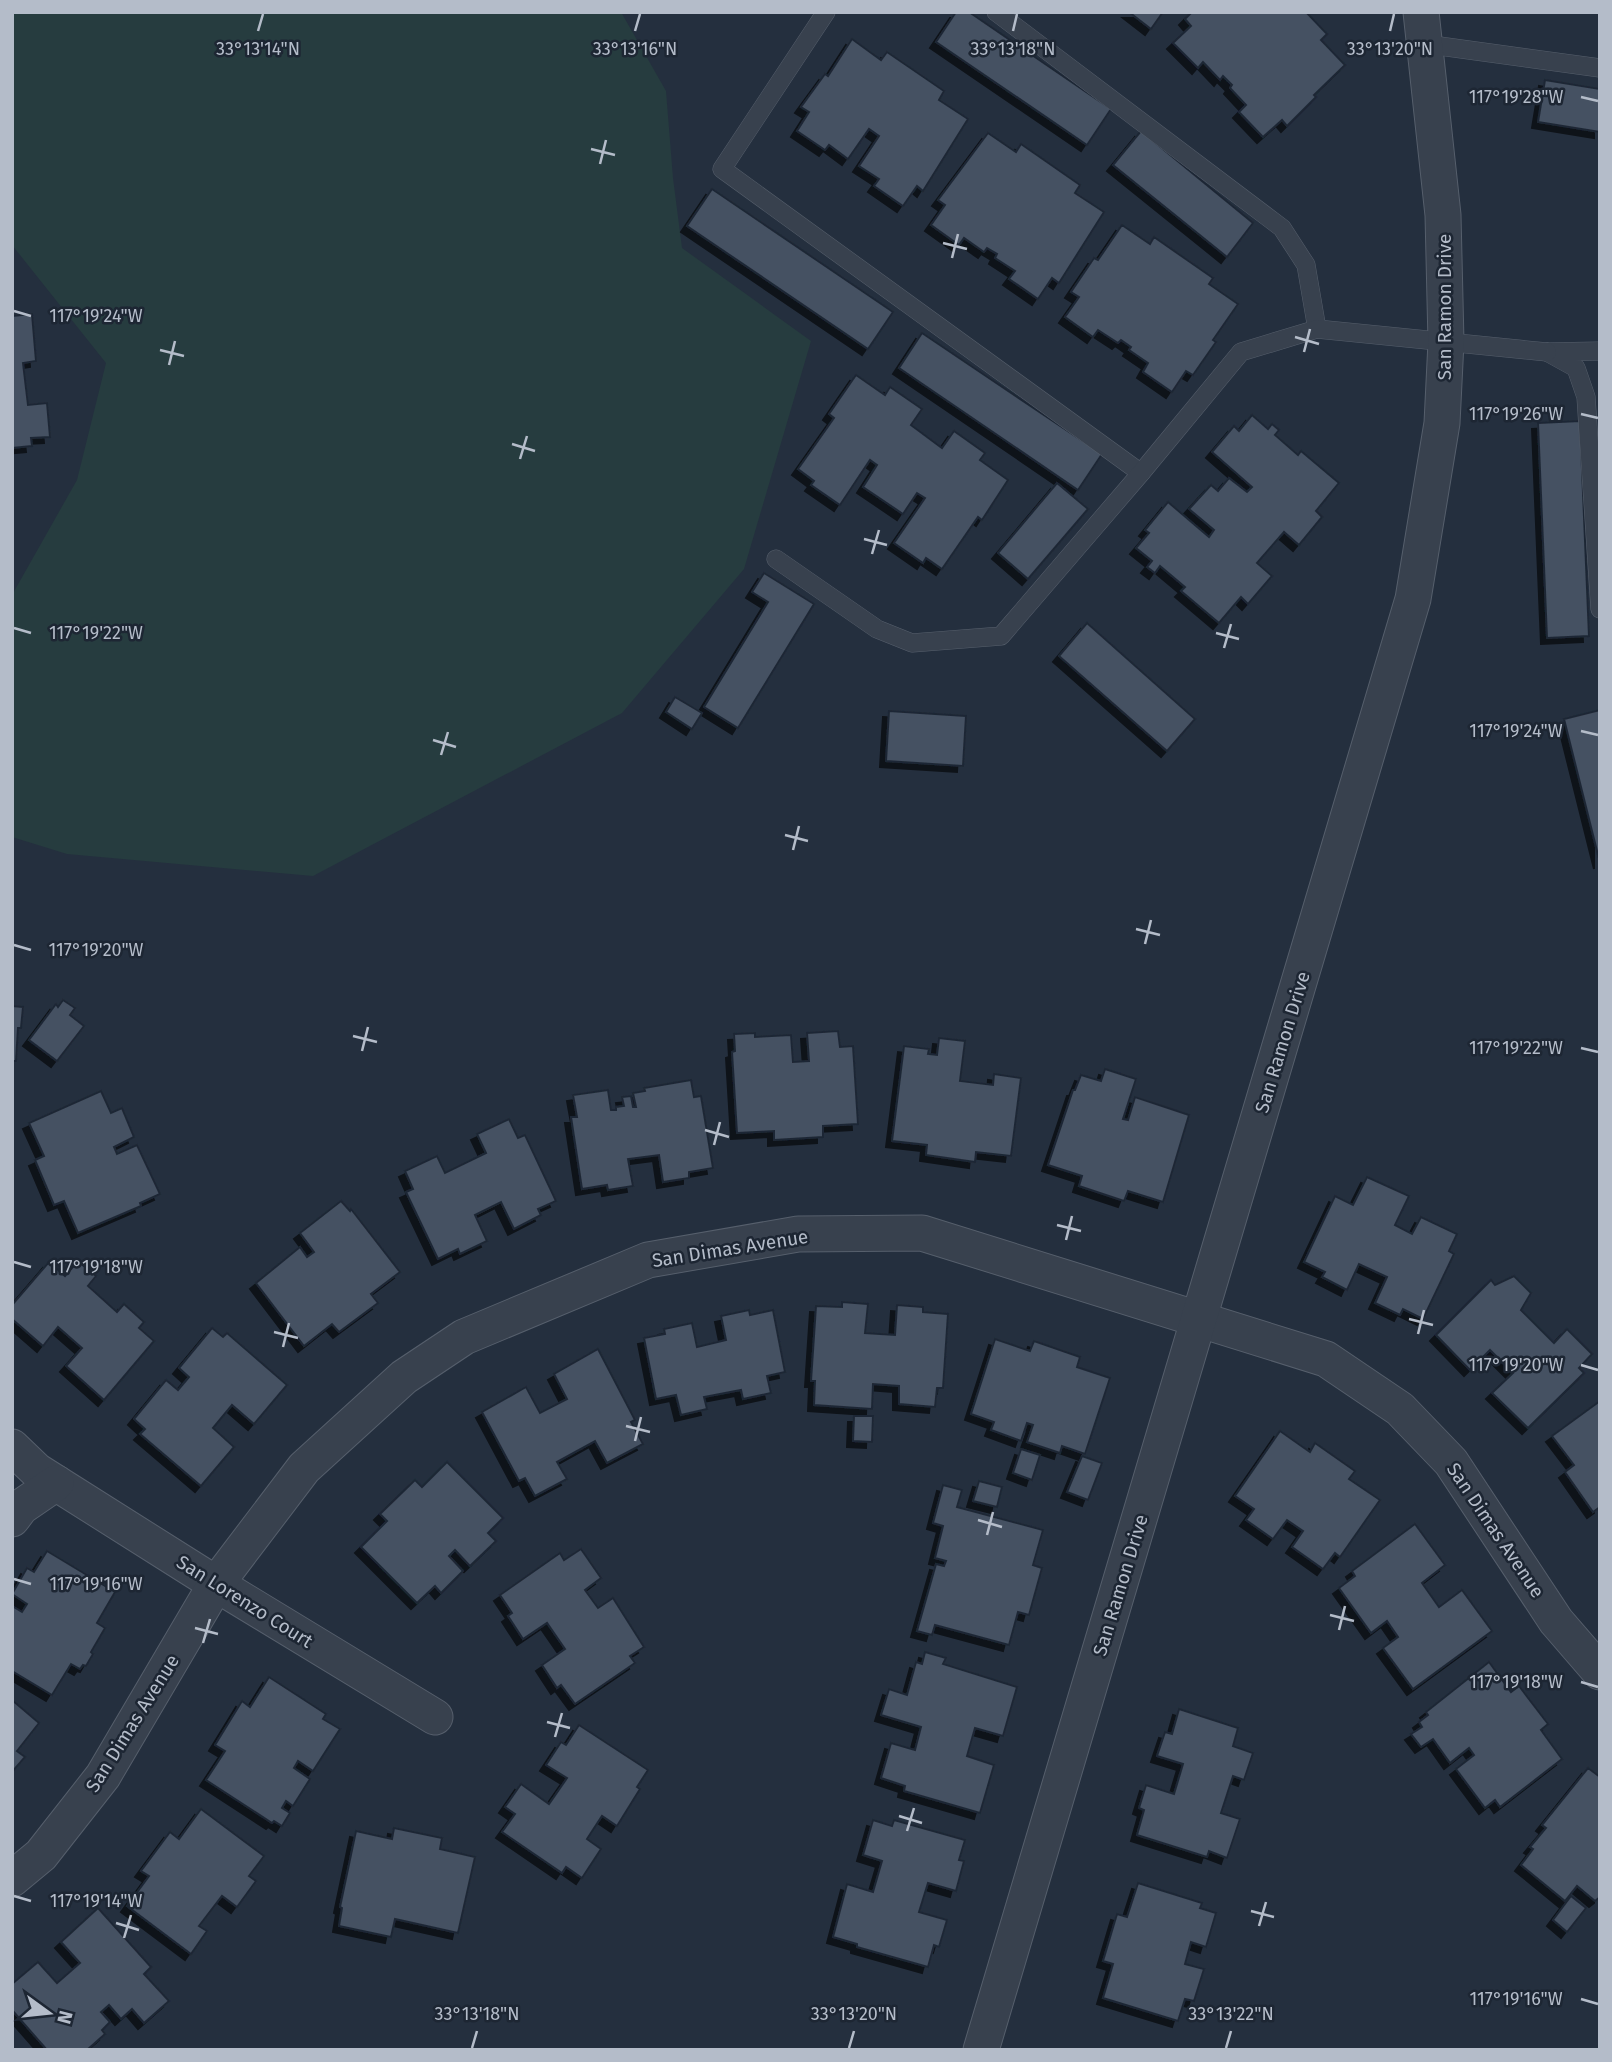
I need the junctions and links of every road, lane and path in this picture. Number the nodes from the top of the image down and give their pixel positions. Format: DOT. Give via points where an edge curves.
graph roads {
  1 [pos="826,12"];
  2 [pos="996,12"];
  3 [pos="1423,28"];
  4 [pos="1600,68"];
  5 [pos="1317,329"];
  6 [pos="1446,342"];
  7 [pos="1600,351"];
  8 [pos="1547,352"];
  9 [pos="1141,473"];
  10 [pos="776,559"];
  11 [pos="1600,609"];
  12 [pos="1199,1320"];
  13 [pos="12,1447"];
  14 [pos="56,1483"];
  15 [pos="12,1519"];
  16 [pos="216,1584"];
  17 [pos="1600,1672"];
  18 [pos="435,1717"];
  19 [pos="12,1879"];
  20 [pos="981,2050"];
  1 -- 9 [label="lane" via="722,169"];
  2 -- 5 [label="lane" via="1282,228 1306,265"];
  3 -- 4 [label="lane"];
  3 -- 6 [label="street, San Ramon Drive" via="1443,215"];
  5 -- 6 [label="lane"];
  5 -- 9 [label="lane" via="1241,352"];
  6 -- 8 [label="lane"];
  6 -- 12 [label="street, San Ramon Drive" via="1442,423 1413,599"];
  7 -- 8 [label="lane"];
  8 -- 11 [label="lane" via="1576,368 1586,397"];
  9 -- 10 [label="lane" via="1001,636 912,643 877,629"];
  12 -- 16 [label="street, San Dimas Avenue" via="922,1233 797,1234 648,1260 464,1337 404,1377 304,1468"];
  12 -- 17 [label="street, San Dimas Avenue" via="1326,1359 1401,1409 1451,1462 1556,1621"];
  12 -- 20 [label="street, San Ramon Drive"];
  13 -- 14 [label="street, San Lorenzo Court"];
  14 -- 15 [label="street" via="21,1507"];
  14 -- 16 [label="street, San Lorenzo Court"];
  16 -- 18 [label="street, San Lorenzo Court"];
  16 -- 19 [label="street, San Dimas Avenue" via="103,1776 41,1855"];
}
